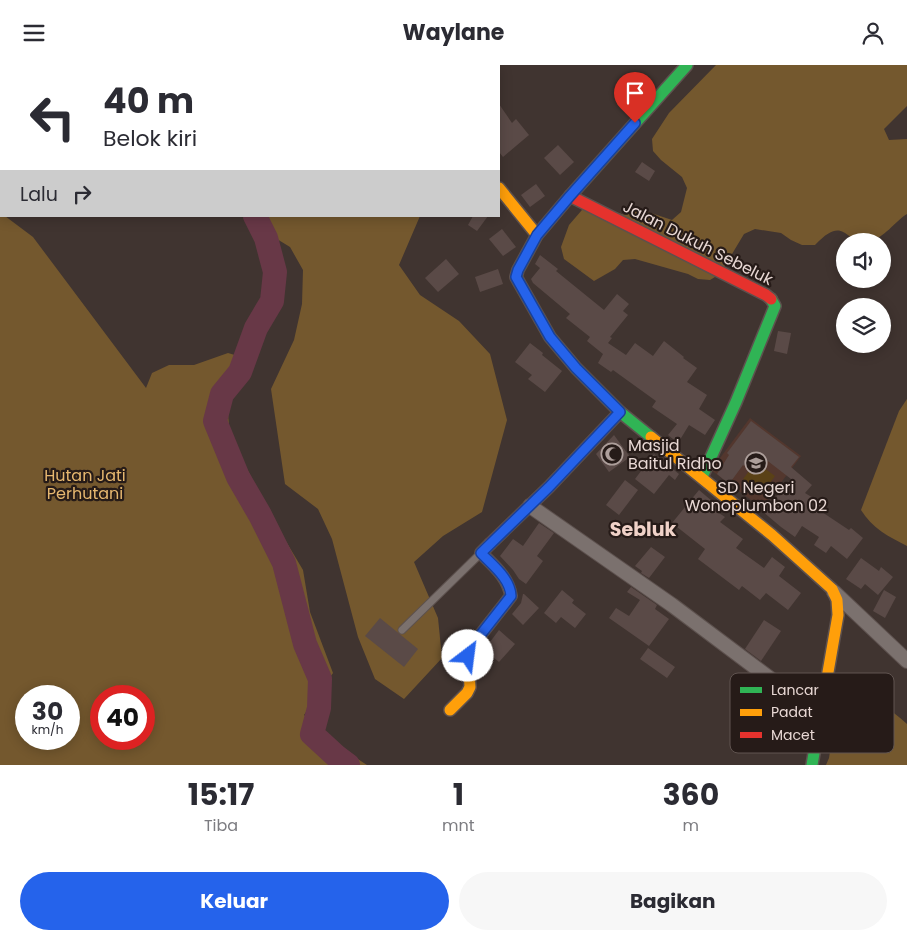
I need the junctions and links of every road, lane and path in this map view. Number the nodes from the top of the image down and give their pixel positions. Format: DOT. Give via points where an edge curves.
graph roads {
  1 [pos="687,65"];
  2 [pos="500,190"];
  3 [pos="570,196"];
  4 [pos="537,235"];
  5 [pos="620,412"];
  6 [pos="702,477"];
  7 [pos="530,506"];
  8 [pos="481,553"];
  9 [pos="832,589"];
  10 [pos="402,630"];
  11 [pos="907,661"];
  12 [pos="763,673"];
  13 [pos="828,673"];
  14 [pos="450,710"];
  1 -- 3 [label="street"];
  2 -- 4 [label="street"];
  3 -- 4 [label="street"];
  3 -- 6 [label="street, Jalan Dukuh Sebeluk" via="766,295 775,303"];
  4 -- 5 [label="street" via="516,277 550,337"];
  5 -- 6 [label="street"];
  5 -- 7 [label="street"];
  6 -- 9 [label="street"];
  7 -- 8 [label="street"];
  7 -- 12 [label="street"];
  8 -- 10 [label="lane"];
  8 -- 14 [label="street" via="507,581 511,596 471,647 468,656 470,687"];
  9 -- 11 [label="street"];
  9 -- 13 [label="street" via="838,615"];
}
